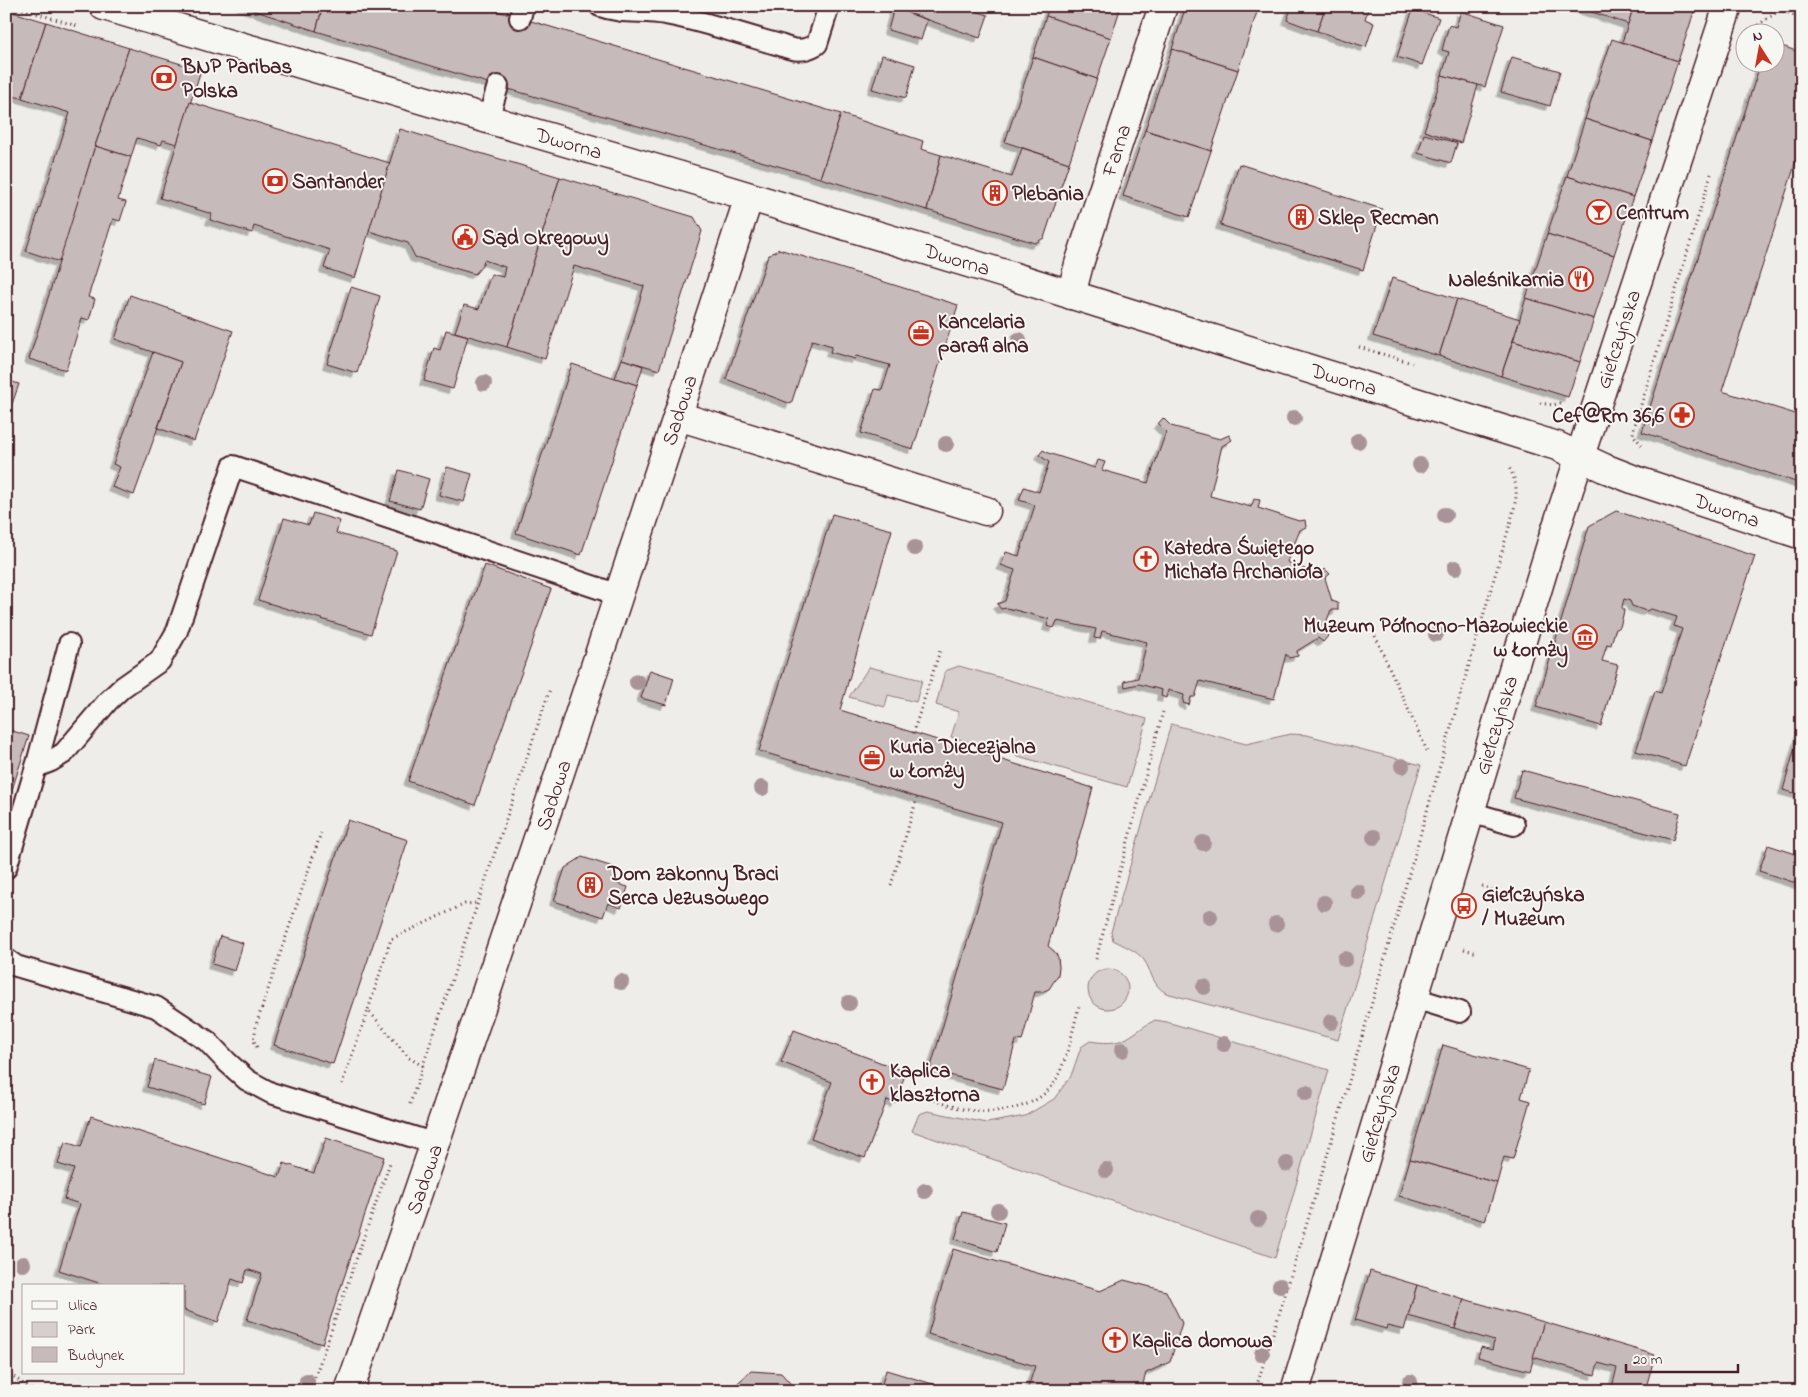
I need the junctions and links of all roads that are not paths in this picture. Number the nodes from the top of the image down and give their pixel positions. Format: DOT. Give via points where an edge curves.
graph roads {
  1 [pos="104,6"];
  2 [pos="600,6"];
  3 [pos="829,6"];
  4 [pos="1163,6"];
  5 [pos="1728,6"];
  6 [pos="498,86"];
  7 [pos="488,119"];
  8 [pos="749,197"];
  9 [pos="1071,295"];
  10 [pos="678,416"];
  11 [pos="1580,457"];
  12 [pos="986,511"];
  13 [pos="1802,535"];
  14 [pos="618,595"];
  15 [pos="70,644"];
  16 [pos="36,768"];
  17 [pos="1470,812"];
  18 [pos="1514,826"];
  19 [pos="6,868"];
  20 [pos="6,959"];
  21 [pos="1414,998"];
  22 [pos="1460,1012"];
  23 [pos="436,1144"];
  24 [pos="349,1391"];
  25 [pos="1295,1391"];
  1 -- 7 [label="street, Dworna"];
  2 -- 3 [label="lane" via="656,12 793,50 807,50 817,44"];
  4 -- 9 [label="street, Farna"];
  5 -- 11 [label="street, Giełczyńska"];
  6 -- 7 [label="lane"];
  7 -- 8 [label="street, Dworna"];
  8 -- 9 [label="street, Dworna"];
  8 -- 10 [label="street, Sadowa"];
  9 -- 11 [label="street, Dworna" via="1557,446"];
  10 -- 12 [label="street"];
  10 -- 14 [label="street, Sadowa"];
  11 -- 13 [label="street, Dworna" via="1635,480"];
  11 -- 17 [label="street, Giełczyńska"];
  14 -- 16 [label="lane" via="233,466 177,631 167,651 160,661 108,701 64,753"];
  14 -- 23 [label="street, Sadowa"];
  15 -- 16 [label="lane"];
  16 -- 19 [label="lane"];
  17 -- 18 [label="lane"];
  17 -- 21 [label="street, Giełczyńska"];
  20 -- 23 [label="lane" via="16,966 156,1007 207,1042 247,1080 272,1093"];
  21 -- 22 [label="lane"];
  21 -- 25 [label="street, Giełczyńska"];
  23 -- 24 [label="street, Sadowa"];
}
